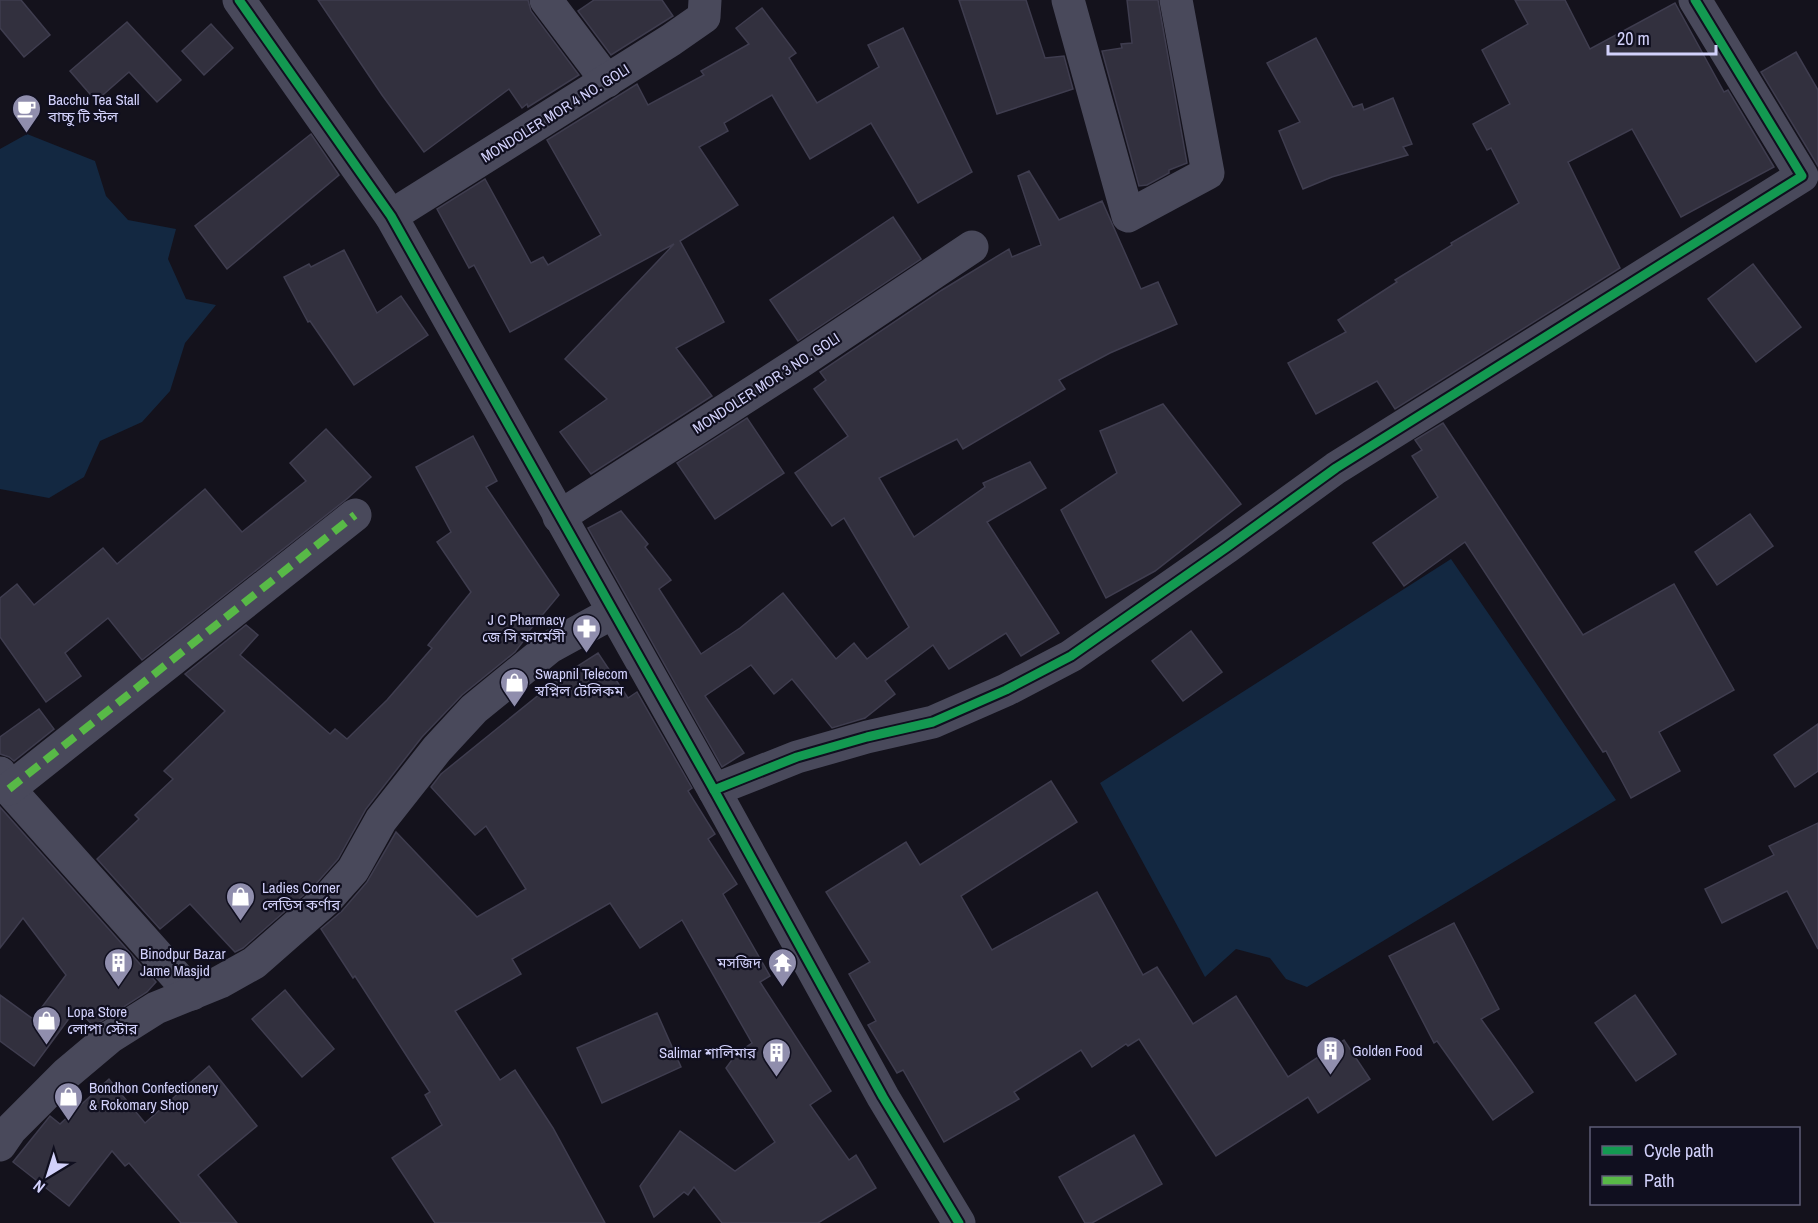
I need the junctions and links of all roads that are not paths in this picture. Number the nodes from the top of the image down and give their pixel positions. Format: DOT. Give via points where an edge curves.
graph roads {
  1 [pos="238,0"];
  2 [pos="546,0"];
  3 [pos="705,0"];
  4 [pos="1068,0"];
  5 [pos="1176,0"];
  6 [pos="1695,0"];
  7 [pos="607,81"];
  8 [pos="391,216"];
  9 [pos="972,247"];
  10 [pos="355,515"];
  11 [pos="559,517"];
  12 [pos="612,613"];
  13 [pos="5,781"];
  14 [pos="714,790"];
  15 [pos="192,994"];
  16 [pos="0,1145"];
  17 [pos="959,1223"];
  1 -- 8 [label="street"];
  2 -- 7 [label="street"];
  3 -- 7 [label="street, MONDOLER MOR 4 NO. GOLI" via="704,17"];
  4 -- 5 [label="street" via="1128,216 1208,173"];
  6 -- 14 [label="street" via="1802,176 1336,468 1071,656 933,722 797,757"];
  7 -- 8 [label="street, MONDOLER MOR 4 NO. GOLI"];
  8 -- 11 [label="street"];
  9 -- 11 [label="street, MONDOLER MOR 3 NO. GOLI"];
  10 -- 13 [label="street"];
  11 -- 12 [label="street"];
  12 -- 14 [label="street"];
  12 -- 15 [label="street" via="550,647 474,708 381,820 353,870 328,898 254,963"];
  13 -- 15 [label="street"];
  14 -- 17 [label="street" via="883,1097"];
  15 -- 16 [label="street" via="156,1008 110,1037 66,1074"];
}
